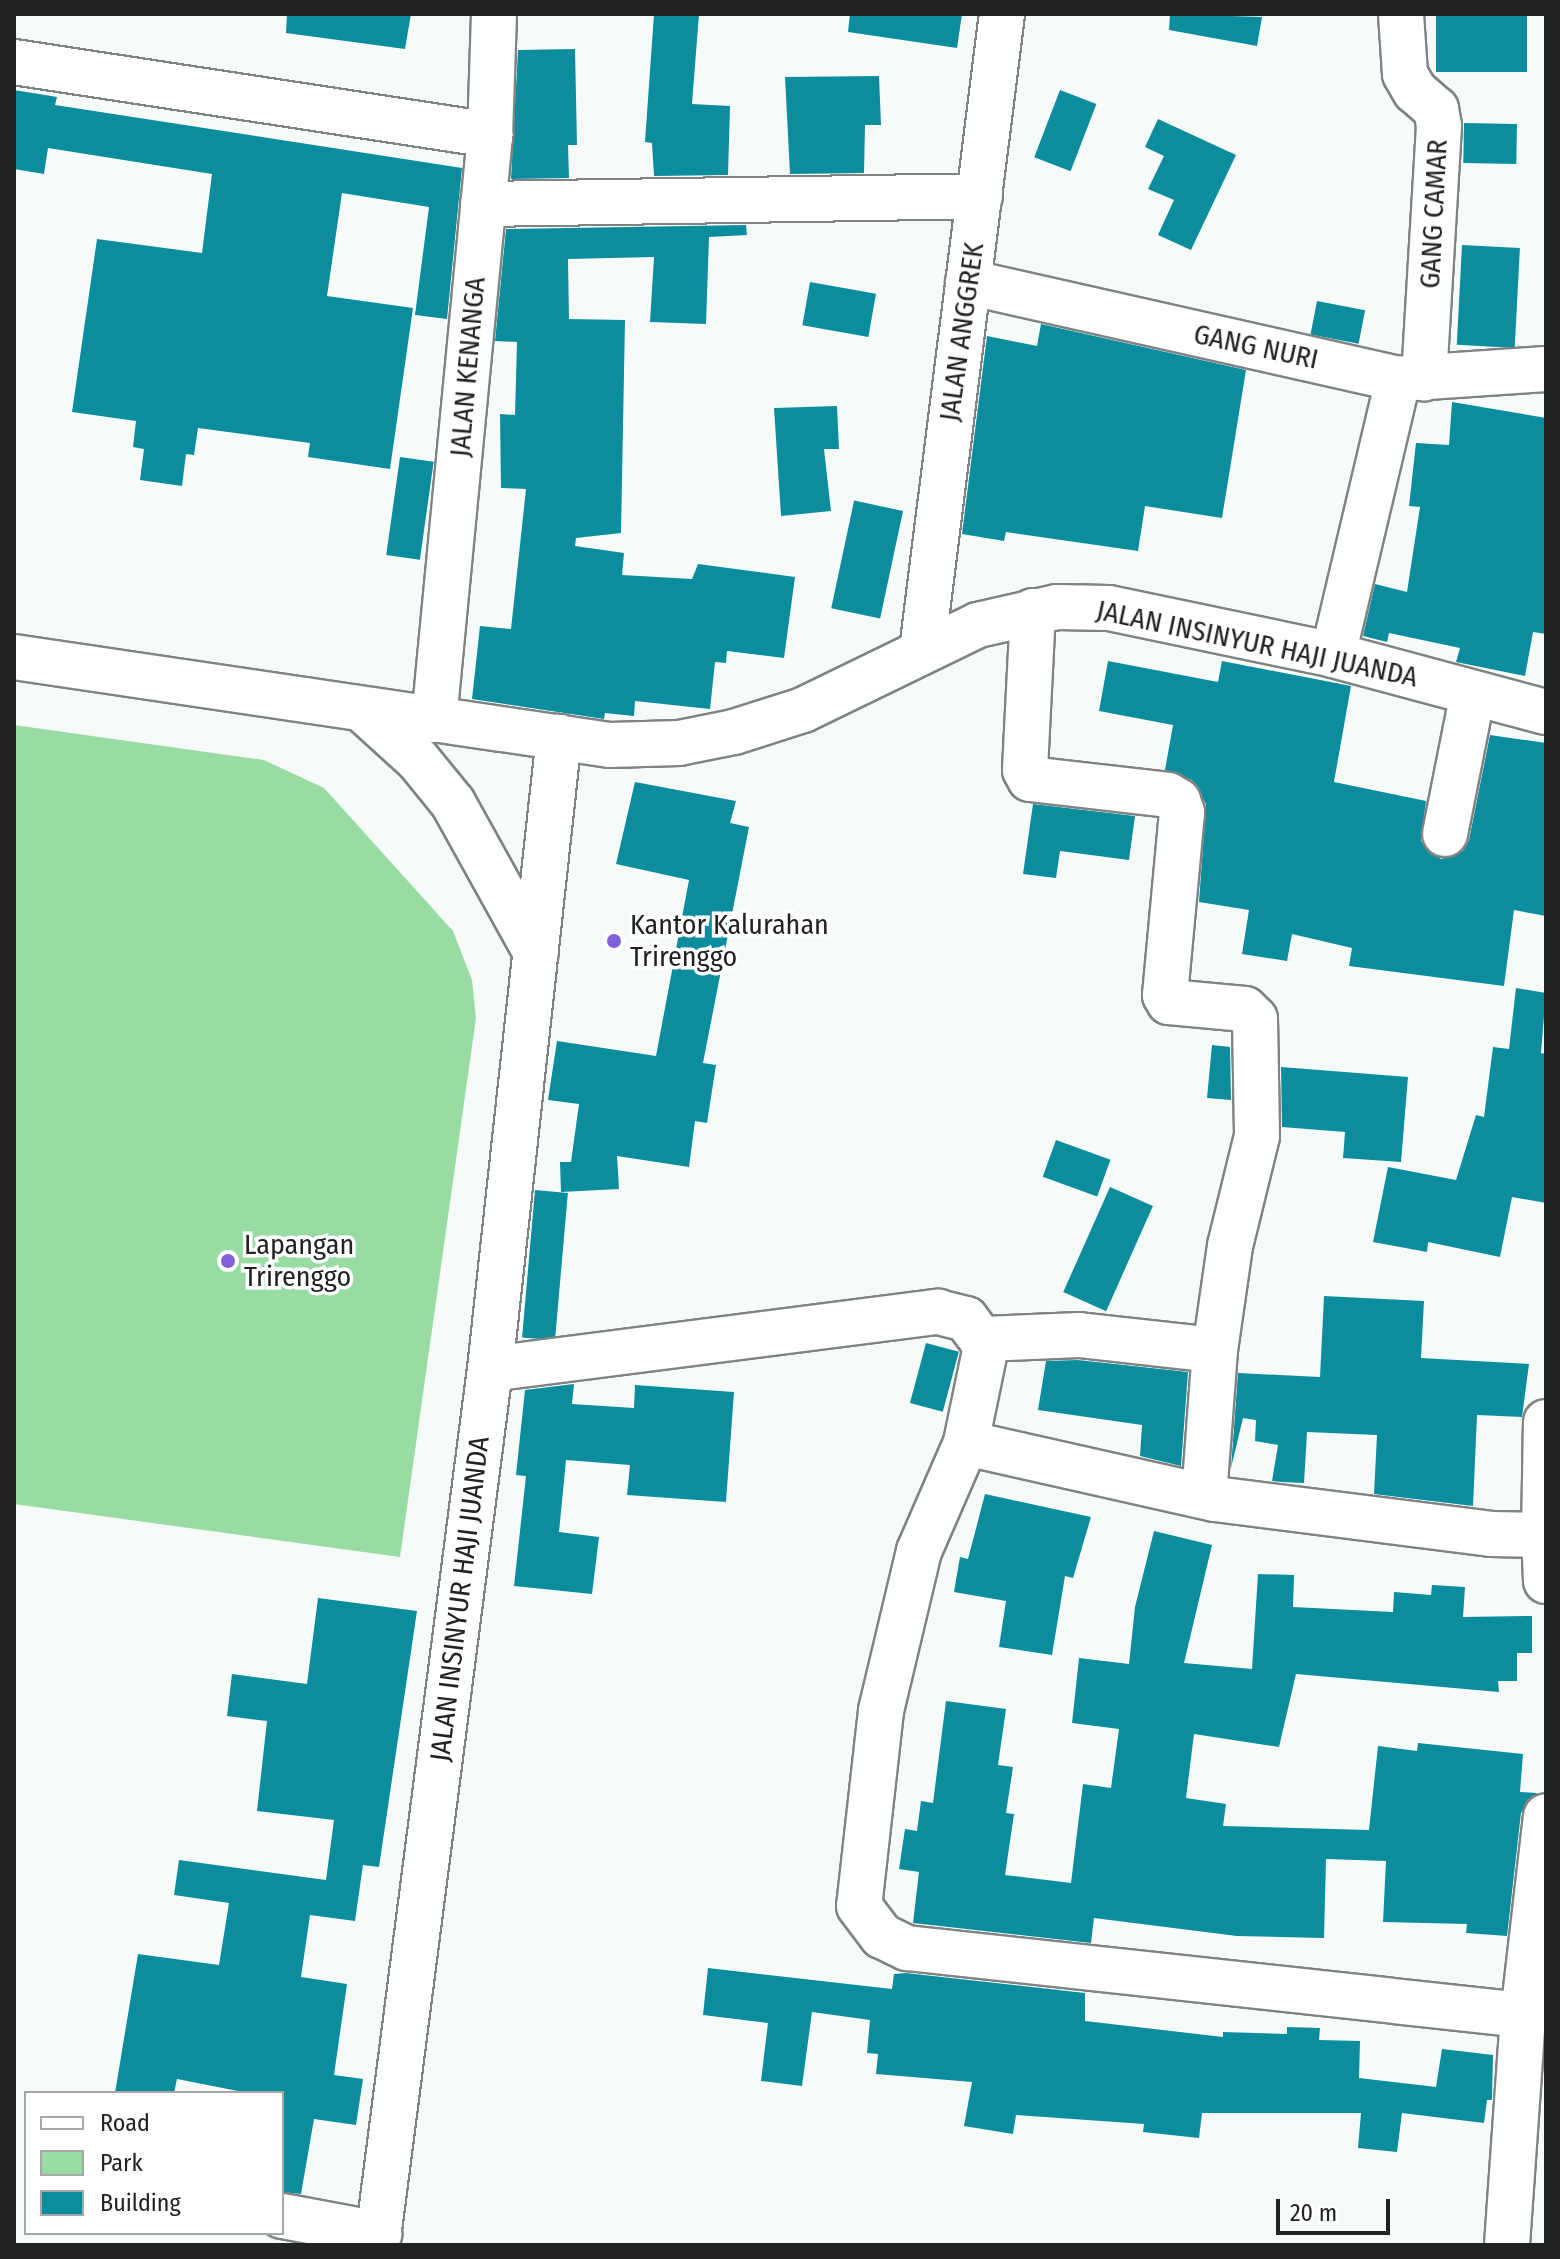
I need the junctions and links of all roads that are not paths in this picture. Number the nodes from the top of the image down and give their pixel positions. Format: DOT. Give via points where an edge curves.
graph roads {
  1 [pos="494,14"];
  2 [pos="1002,14"];
  3 [pos="1401,14"];
  4 [pos="14,62"];
  5 [pos="490,135"];
  6 [pos="980,196"];
  7 [pos="483,204"];
  8 [pos="968,282"];
  9 [pos="1546,369"];
  10 [pos="1411,379"];
  11 [pos="1033,611"];
  12 [pos="922,650"];
  13 [pos="1333,655"];
  14 [pos="14,657"];
  15 [pos="1473,693"];
  16 [pos="363,710"];
  17 [pos="1546,712"];
  18 [pos="434,720"];
  19 [pos="559,737"];
  20 [pos="1445,834"];
  21 [pos="536,953"];
  22 [pos="984,1339"];
  23 [pos="1215,1350"];
  24 [pos="490,1369"];
  25 [pos="1546,1422"];
  26 [pos="966,1443"];
  27 [pos="1204,1496"];
  28 [pos="1544,1535"];
  29 [pos="1546,1581"];
  30 [pos="1546,1816"];
  31 [pos="1535,2010"];
  32 [pos="284,2216"];
  33 [pos="1521,2227"];
  34 [pos="378,2240"];
  1 -- 5 [label="street, JALAN KENANGA"];
  2 -- 6 [label="street, JALAN ANGGREK"];
  3 -- 10 [label="street, GANG CAMAR" via="1405,74 1436,109 1439,126"];
  4 -- 5 [label="street"];
  5 -- 7 [label="street, JALAN KENANGA"];
  6 -- 7 [label="street"];
  6 -- 8 [label="street, JALAN ANGGREK"];
  7 -- 18 [label="street, JALAN KENANGA"];
  8 -- 10 [label="street, GANG NURI"];
  8 -- 12 [label="street, JALAN ANGGREK"];
  9 -- 10 [label="street, GANG NURI" via="1517,367"];
  10 -- 13 [label="street, GANG CAMAR"];
  11 -- 12 [label="street, JALAN INSINYUR HAJI JUANDA" via="978,625"];
  11 -- 13 [label="street, JALAN INSINYUR HAJI JUANDA" via="1109,608"];
  11 -- 23 [label="street" via="1025,770 1030,779 1168,795 1178,801 1182,812 1165,995 1169,1002 1245,1009 1255,1019 1257,1136 1230,1246"];
  12 -- 19 [label="street, JALAN INSINYUR HAJI JUANDA" via="803,710 734,732 679,743 610,745"];
  13 -- 15 [label="street, JALAN INSINYUR HAJI JUANDA"];
  14 -- 16 [label="street, JALAN INSINYUR HAJI JUANDA"];
  15 -- 17 [label="street, JALAN INSINYUR HAJI JUANDA"];
  15 -- 20 [label="street"];
  16 -- 18 [label="street, JALAN INSINYUR HAJI JUANDA"];
  16 -- 21 [label="street" via="418,760 453,803"];
  18 -- 19 [label="street, JALAN INSINYUR HAJI JUANDA"];
  19 -- 21 [label="street, JALAN INSINYUR HAJI JUANDA"];
  21 -- 24 [label="street, JALAN INSINYUR HAJI JUANDA"];
  22 -- 23 [label="street" via="1079,1335"];
  22 -- 24 [label="street" via="966,1319 938,1312 898,1314"];
  22 -- 26 [label="street" via="985,1368"];
  23 -- 27 [label="street"];
  24 -- 34 [label="street, JALAN INSINYUR HAJI JUANDA"];
  25 -- 28 [label="street"];
  26 -- 27 [label="street"];
  26 -- 31 [label="street" via="919,1551 881,1711 859,1906 882,1936 907,1948"];
  27 -- 28 [label="street" via="1405,1527"];
  28 -- 29 [label="street"];
  30 -- 31 [label="street"];
  31 -- 33 [label="street"];
  32 -- 34 [label="street"];
}
